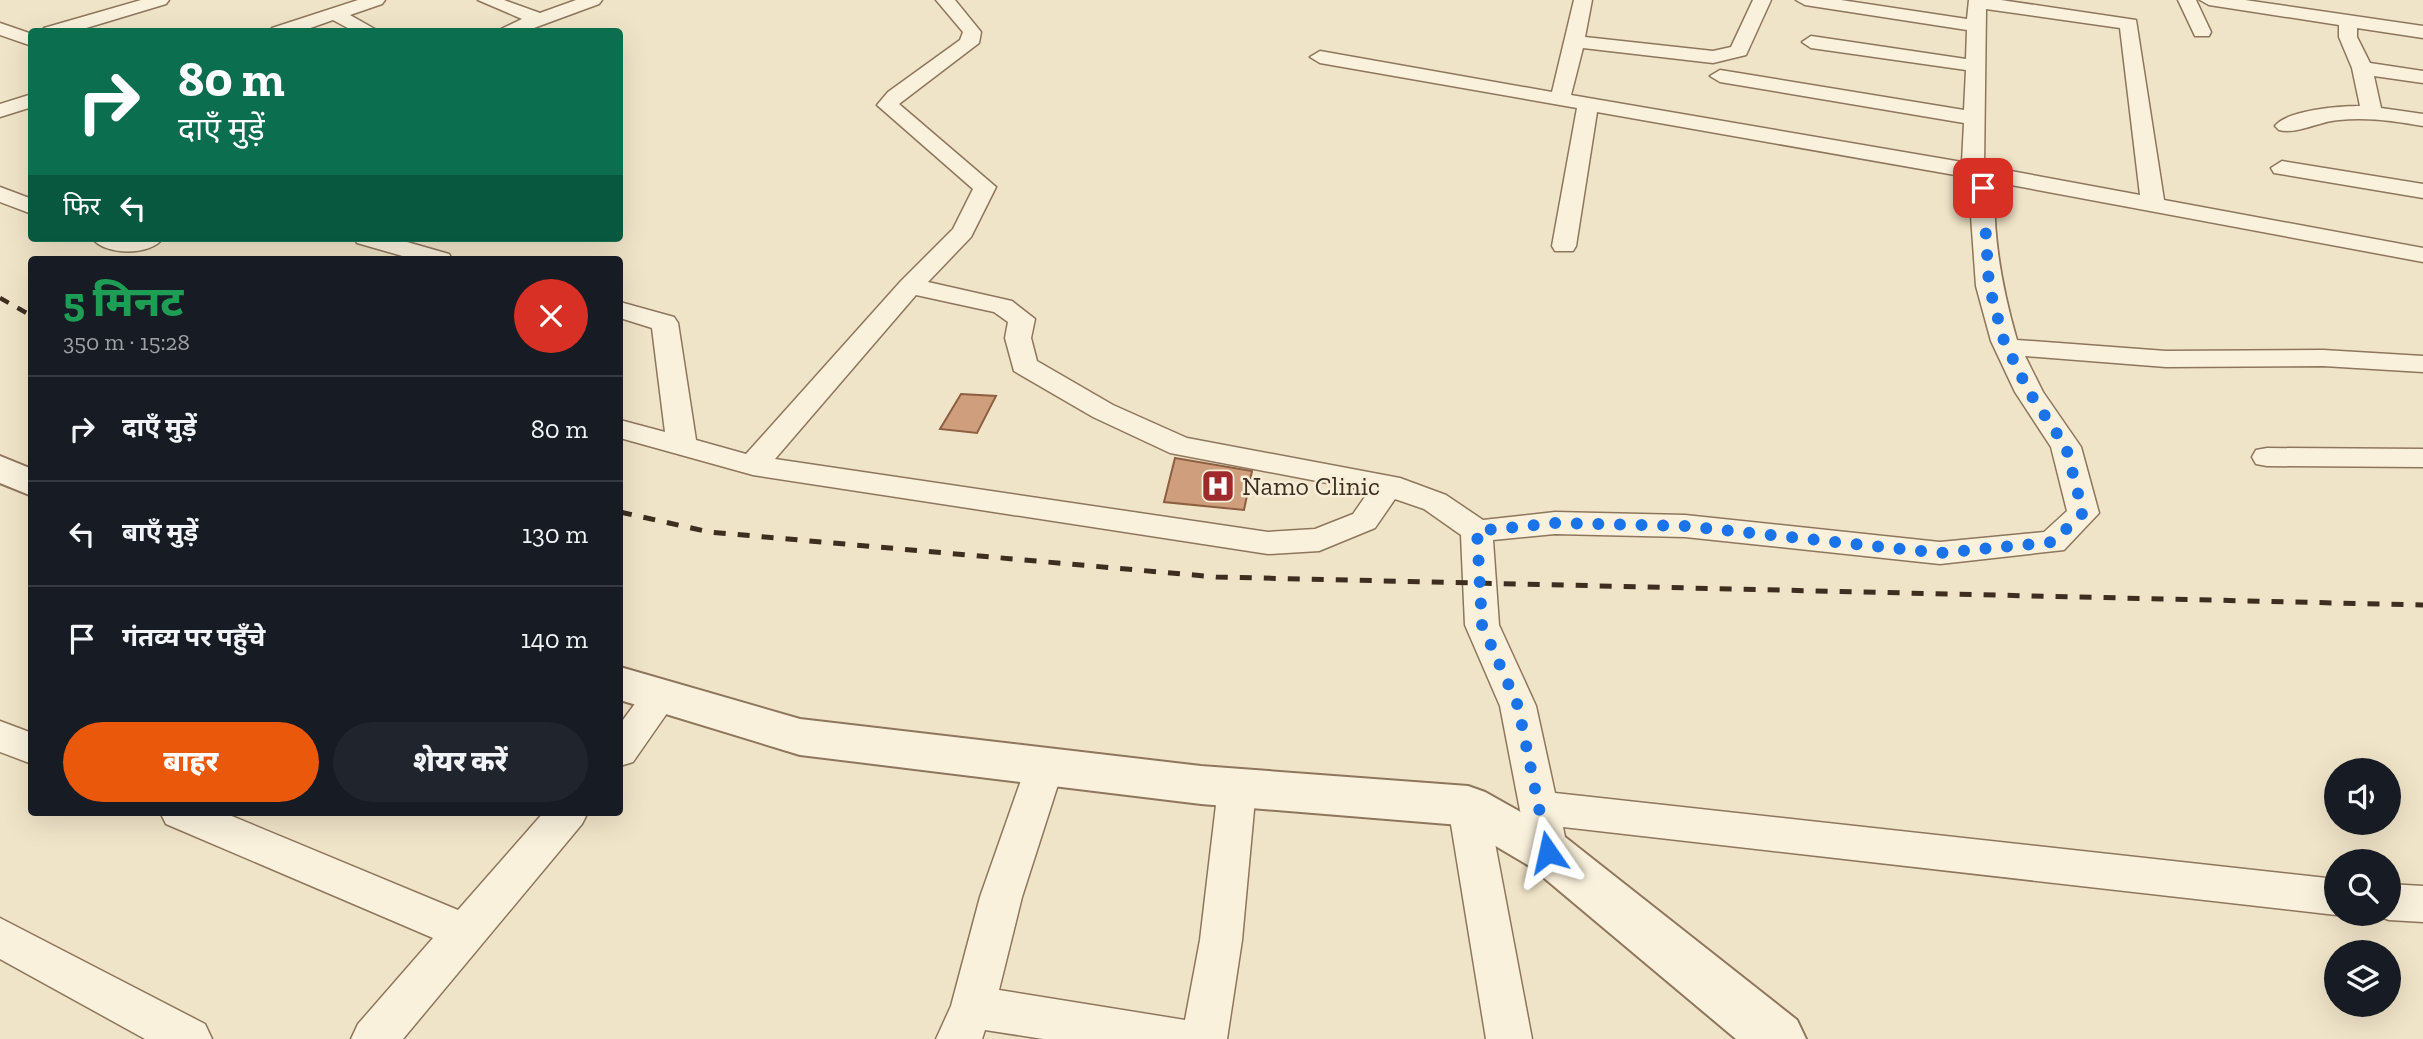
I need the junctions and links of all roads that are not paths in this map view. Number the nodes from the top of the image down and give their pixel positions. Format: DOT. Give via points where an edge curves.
graph roads {
  1 [pos="156,0"];
  2 [pos="376,0"];
  3 [pos="487,0"];
  4 [pos="593,0"];
  5 [pos="944,0"];
  6 [pos="1583,0"];
  7 [pos="1762,0"];
  8 [pos="1805,0"];
  9 [pos="2186,0"];
  10 [pos="2209,0"];
  11 [pos="1977,1"];
  12 [pos="334,14"];
  13 [pos="539,19"];
  14 [pos="2348,20"];
  15 [pos="1976,26"];
  16 [pos="64,28"];
  17 [pos="291,28"];
  18 [pos="363,28"];
  19 [pos="515,28"];
  20 [pos="0,29"];
  21 [pos="2202,32"];
  22 [pos="2423,32"];
  23 [pos="28,38"];
  24 [pos="28,39"];
  25 [pos="1574,41"];
  26 [pos="1811,42"];
  27 [pos="0,46"];
  28 [pos="1320,57"];
  29 [pos="1975,66"];
  30 [pos="2362,68"];
  31 [pos="1720,76"];
  32 [pos="2423,77"];
  33 [pos="1559,99"];
  34 [pos="28,101"];
  35 [pos="1588,105"];
  36 [pos="2371,110"];
  37 [pos="0,111"];
  38 [pos="1974,118"];
  39 [pos="2423,120"];
  40 [pos="2286,126"];
  41 [pos="2282,168"];
  42 [pos="1979,172"];
  43 [pos="28,186"];
  44 [pos="2423,191"];
  45 [pos="1,195"];
  46 [pos="28,205"];
  47 [pos="2153,205"];
  48 [pos="114,242"];
  49 [pos="138,242"];
  50 [pos="380,242"];
  51 [pos="1563,246"];
  52 [pos="2423,255"];
  53 [pos="429,256"];
  54 [pos="910,286"];
  55 [pos="623,311"];
  56 [pos="2007,347"];
  57 [pos="2423,364"];
  58 [pos="623,430"];
  59 [pos="682,446"];
  60 [pos="2267,457"];
  61 [pos="2423,458"];
  62 [pos="753,466"];
  63 [pos="1389,485"];
  64 [pos="1477,531"];
  65 [pos="640,690"];
  66 [pos="0,736"];
  67 [pos="623,742"];
  68 [pos="28,747"];
  69 [pos="1045,766"];
  70 [pos="1237,788"];
  71 [pos="1468,806"];
  72 [pos="189,816"];
  73 [pos="565,816"];
  74 [pos="1544,830"];
  75 [pos="2324,896"];
  76 [pos="2401,903"];
  77 [pos="2423,904"];
  78 [pos="464,932"];
  79 [pos="0,937"];
  80 [pos="966,1023"];
  81 [pos="188,1039"];
  82 [pos="373,1039"];
  83 [pos="1178,1039"];
  84 [pos="1205,1039"];
  85 [pos="1509,1039"];
  86 [pos="1778,1039"];
  1 -- 16 [label="street"];
  2 -- 12 [label="street"];
  3 -- 13 [label="street"];
  4 -- 13 [label="street"];
  5 -- 54 [label="street" via="972,32 969,43 887,106 927,134 958,168 985,187 963,232"];
  6 -- 25 [label="street"];
  7 -- 25 [label="street" via="1739,51 1713,57"];
  8 -- 15 [label="street"];
  9 -- 21 [label="street"];
  10 -- 14 [label="street"];
  11 -- 15 [label="street"];
  11 -- 47 [label="street" via="2129,24"];
  12 -- 17 [label="street"];
  12 -- 18 [label="street"];
  13 -- 19 [label="street"];
  14 -- 22 [label="street"];
  14 -- 30 [label="street" via="2348,37"];
  15 -- 29 [label="street"];
  20 -- 23 [label="street"];
  24 -- 27 [label="street"];
  25 -- 33 [label="street"];
  26 -- 29 [label="street"];
  28 -- 33 [label="street"];
  29 -- 38 [label="street"];
  30 -- 32 [label="street"];
  30 -- 36 [label="street"];
  31 -- 38 [label="street"];
  33 -- 35 [label="street"];
  34 -- 37 [label="street"];
  35 -- 42 [label="street"];
  35 -- 51 [label="street"];
  36 -- 39 [label="street"];
  36 -- 40 [label="street" via="2309,117"];
  38 -- 42 [label="street"];
  41 -- 44 [label="street"];
  42 -- 47 [label="street"];
  42 -- 56 [label="street" via="1989,286"];
  43 -- 45 [label="street"];
  45 -- 46 [label="street"];
  47 -- 52 [label="street"];
  48 -- 49 [label="street" via="124,246"];
  50 -- 53 [label="street"];
  54 -- 62 [label="street"];
  54 -- 63 [label="street" via="1003,306 1023,319 1018,338 1024,365 1103,411 1180,446"];
  55 -- 59 [label="street" via="665,323"];
  56 -- 57 [label="street" via="2166,359 2323,358"];
  56 -- 64 [label="street" via="2029,392 2066,447 2083,513 2053,542 1940,553 1685,526 1555,523"];
  58 -- 59 [label="street"];
  59 -- 62 [label="street"];
  60 -- 61 [label="street"];
  62 -- 63 [label="street" via="1268,543 1319,540 1364,521"];
  63 -- 64 [label="street" via="1436,502"];
  64 -- 74 [label="street" via="1482,625 1518,706"];
  65 -- 67 [label="street"];
  65 -- 69 [label="street" via="800,737"];
  66 -- 68 [label="street"];
  69 -- 70 [label="street"];
  69 -- 80 [label="street" via="1001,897"];
  70 -- 71 [label="street"];
  70 -- 84 [label="street"];
  71 -- 74 [label="street"];
  71 -- 85 [label="street"];
  72 -- 78 [label="street"];
  73 -- 78 [label="street"];
  74 -- 75 [label="street" via="2117,870"];
  74 -- 86 [label="street"];
  76 -- 77 [label="street"];
  78 -- 82 [label="street"];
  79 -- 81 [label="street"];
  80 -- 83 [label="street"];
}
